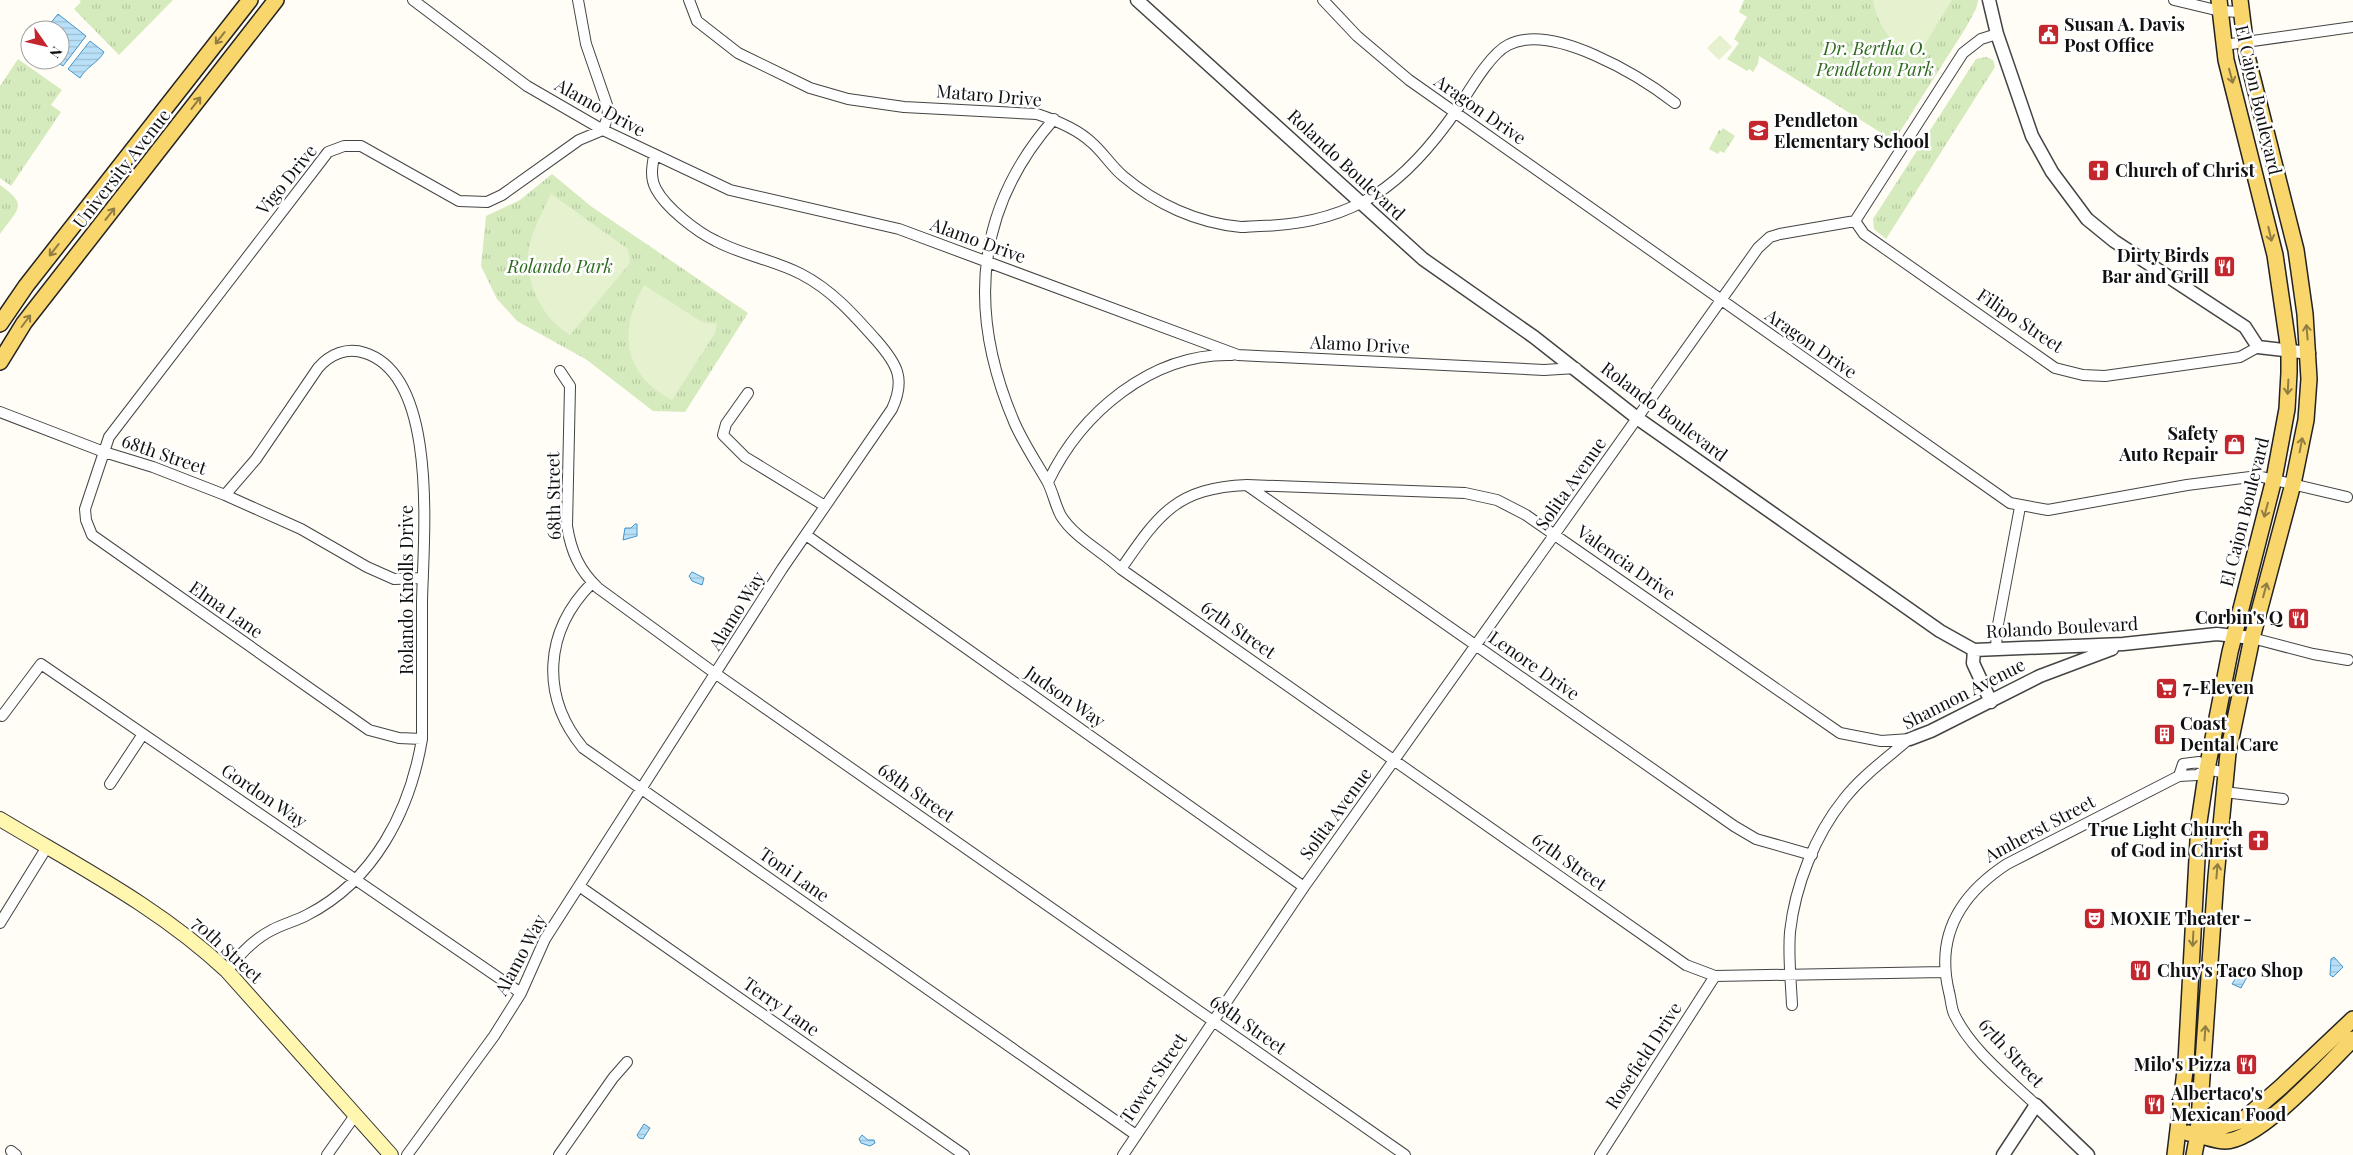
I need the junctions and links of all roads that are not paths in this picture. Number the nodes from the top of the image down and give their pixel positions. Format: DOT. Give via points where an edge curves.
graph roads {
  1 [pos="250,0"];
  2 [pos="276,0"];
  3 [pos="413,0"];
  4 [pos="578,0"];
  5 [pos="689,0"];
  6 [pos="1137,0"];
  7 [pos="1323,0"];
  8 [pos="1989,0"];
  9 [pos="2174,0"];
  10 [pos="2219,6"];
  11 [pos="2241,6"];
  12 [pos="2353,27"];
  13 [pos="1997,34"];
  14 [pos="2245,42"];
  15 [pos="2224,45"];
  16 [pos="1675,103"];
  17 [pos="1455,111"];
  18 [pos="1054,119"];
  19 [pos="149,128"];
  20 [pos="603,130"];
  21 [pos="166,142"];
  22 [pos="654,156"];
  23 [pos="1363,203"];
  24 [pos="1856,221"];
  25 [pos="986,261"];
  26 [pos="1720,300"];
  27 [pos="0,324"];
  28 [pos="2258,346"];
  29 [pos="2289,351"];
  30 [pos="2308,353"];
  31 [pos="1238,355"];
  32 [pos="0,362"];
  33 [pos="1576,368"];
  34 [pos="560,371"];
  35 [pos="748,393"];
  36 [pos="0,412"];
  37 [pos="1637,418"];
  38 [pos="104,452"];
  39 [pos="2274,479"];
  40 [pos="1048,482"];
  41 [pos="2293,484"];
  42 [pos="1247,485"];
  43 [pos="226,495"];
  44 [pos="2348,497"];
  45 [pos="825,506"];
  46 [pos="2020,507"];
  47 [pos="1555,534"];
  48 [pos="806,535"];
  49 [pos="1121,568"];
  50 [pos="423,578"];
  51 [pos="592,583"];
  52 [pos="2234,635"];
  53 [pos="2252,638"];
  54 [pos="2123,644"];
  55 [pos="1477,645"];
  56 [pos="1996,649"];
  57 [pos="1974,650"];
  58 [pos="2348,660"];
  59 [pos="716,674"];
  60 [pos="1991,702"];
  61 [pos="2,716"];
  62 [pos="143,734"];
  63 [pos="1910,738"];
  64 [pos="422,739"];
  65 [pos="1395,762"];
  66 [pos="2207,769"];
  67 [pos="2226,773"];
  68 [pos="110,784"];
  69 [pos="642,788"];
  70 [pos="2224,792"];
  71 [pos="2283,799"];
  72 [pos="0,818"];
  73 [pos="47,847"];
  74 [pos="1812,855"];
  75 [pos="358,879"];
  76 [pos="579,886"];
  77 [pos="1304,887"];
  78 [pos="0,923"];
  79 [pos="227,971"];
  80 [pos="1944,972"];
  81 [pos="1715,976"];
  82 [pos="1791,976"];
  83 [pos="521,993"];
  84 [pos="1792,1005"];
  85 [pos="2352,1019"];
  86 [pos="1213,1020"];
  87 [pos="2353,1039"];
  88 [pos="628,1062"];
  89 [pos="2291,1099"];
  90 [pos="2036,1104"];
  91 [pos="356,1114"];
  92 [pos="2179,1132"];
  93 [pos="2198,1134"];
  94 [pos="1136,1135"];
  95 [pos="2226,1141"];
  96 [pos="327,1155"];
  97 [pos="391,1155"];
  98 [pos="407,1155"];
  99 [pos="559,1155"];
  100 [pos="964,1155"];
  101 [pos="1123,1155"];
  102 [pos="1405,1155"];
  103 [pos="1600,1155"];
  104 [pos="2003,1155"];
  105 [pos="2088,1155"];
  106 [pos="2175,1155"];
  107 [pos="2194,1155"];
  108 [pos="2203,1155"];
  1 -- 19 [label="main road, University Avenue, one-way"];
  21 -- 2 [label="main road, University Avenue, one-way"];
  3 -- 20 [label="street, Alamo Drive" via="527,86"];
  4 -- 20 [label="street" via="586,44 607,105 608,116"];
  5 -- 18 [label="street, Mataro Drive" via="696,21 738,52 810,88 848,99 904,106 1037,114"];
  6 -- 23 [label="street, Rolando Boulevard"];
  7 -- 17 [label="street, Aragon Drive" via="1357,36 1409,80"];
  8 -- 13 [label="street"];
  9 -- 10 [label="street"];
  10 -- 11 [label="street"];
  10 -- 15 [label="main road, El Cajon Boulevard"];
  11 -- 14 [label="main road, El Cajon Boulevard"];
  12 -- 14 [label="street"];
  13 -- 24 [label="street" via="1980,38 1963,54"];
  13 -- 28 [label="street" via="2035,143 2087,219 2114,241 2245,327"];
  14 -- 15 [label="street"];
  30 -- 14 [label="main road, El Cajon Boulevard, one-way" via="2296,250"];
  15 -- 29 [label="main road, El Cajon Boulevard, one-way" via="2275,255"];
  16 -- 17 [label="street, Mataro Drive" via="1620,66 1564,46 1530,39 1514,42 1499,51"];
  17 -- 23 [label="street, Mataro Drive" via="1416,163"];
  17 -- 26 [label="street, Aragon Drive"];
  18 -- 23 [label="street, Mataro Drive" via="1091,141 1121,174 1147,194 1176,210 1209,221 1243,227 1284,226 1316,220"];
  18 -- 25 [label="street, 67th Street" via="1030,148 1010,181 991,232"];
  19 -- 21 [label="main road"];
  19 -- 27 [label="main road, University Avenue, one-way"];
  20 -- 22 [label="street, Alamo Drive"];
  20 -- 38 [label="street, Vigo Drive" via="580,140 487,202 459,201 361,146 344,146 328,152 109,437"];
  32 -- 21 [label="main road, University Avenue, one-way" via="24,323"];
  22 -- 25 [label="street, Alamo Drive" via="730,190 899,229"];
  22 -- 45 [label="street, Alamo Way" via="651,171 656,189 685,220 714,241 800,274 833,295 894,361 897,399"];
  23 -- 33 [label="street, Rolando Boulevard" via="1423,259"];
  24 -- 26 [label="street, Solita Avenue" via="1770,237 1758,248"];
  24 -- 28 [label="street, Filipo Street" via="1864,234 2055,368 2105,376 2240,357"];
  25 -- 31 [label="street, Alamo Drive"];
  25 -- 40 [label="street, 67th Street" via="988,319 1000,382 1018,430"];
  26 -- 37 [label="street, Solita Avenue"];
  26 -- 46 [label="street, Aragon Drive"];
  28 -- 29 [label="street"];
  29 -- 30 [label="street"];
  29 -- 39 [label="main road, El Cajon Boulevard, one-way" via="2287,409"];
  41 -- 30 [label="main road, El Cajon Boulevard, one-way" via="2306,420"];
  31 -- 33 [label="street, Alamo Drive" via="1544,370"];
  31 -- 40 [label="street" via="1208,357 1172,366 1124,390 1078,432"];
  33 -- 37 [label="street, Rolando Boulevard"];
  34 -- 51 [label="street, 68th Street" via="570,386 567,526 570,549"];
  35 -- 45 [label="street" via="726,424 723,435 745,457"];
  36 -- 38 [label="street, 68th Street"];
  37 -- 47 [label="street, Solita Avenue"];
  37 -- 57 [label="street, Rolando Boulevard" via="1940,631"];
  38 -- 43 [label="street, 68th Street"];
  38 -- 64 [label="street, Elma Lane" via="85,509 92,535 369,730 399,738"];
  39 -- 41 [label="street, Aragon Drive"];
  39 -- 46 [label="street, Aragon Drive" via="2258,476 2197,483 2048,510"];
  39 -- 52 [label="main road, El Cajon Boulevard, one-way"];
  40 -- 49 [label="street, 67th Street" via="1061,516"];
  41 -- 44 [label="street, Aragon Drive"];
  53 -- 41 [label="main road, El Cajon Boulevard, one-way"];
  42 -- 47 [label="street, Valencia Drive" via="1465,493 1497,500"];
  42 -- 49 [label="street, Valencia Drive" via="1218,486 1190,495 1154,522"];
  42 -- 55 [label="street, Lenore Drive"];
  43 -- 50 [label="street, 68th Street" via="301,529 394,579"];
  43 -- 50 [label="street, Rolando Knolls Drive" via="256,459 322,363 333,355 346,352 367,354 394,374 414,414 424,476"];
  45 -- 48 [label="street, Alamo Way"];
  46 -- 56 [label="street"];
  47 -- 55 [label="street, Solita Avenue"];
  47 -- 63 [label="street, Valencia Drive" via="1840,733 1881,742"];
  48 -- 59 [label="street, Alamo Way"];
  48 -- 77 [label="street, Judson Way"];
  49 -- 65 [label="street, 67th Street"];
  50 -- 64 [label="street, Rolando Knolls Drive"];
  51 -- 59 [label="street, 68th Street"];
  51 -- 69 [label="street, Toni Lane" via="568,613 558,638 553,663 557,702 568,727 583,748"];
  52 -- 53 [label="street, Rolando Boulevard"];
  52 -- 54 [label="street, Rolando Boulevard"];
  52 -- 66 [label="main road, El Cajon Boulevard"];
  53 -- 58 [label="street"];
  53 -- 67 [label="main road, El Cajon Boulevard"];
  54 -- 56 [label="street, Rolando Boulevard"];
  54 -- 60 [label="street, Shannon Avenue" via="2040,676"];
  55 -- 65 [label="street, Solita Avenue"];
  55 -- 74 [label="street, Lenore Drive" via="1734,826 1756,839"];
  56 -- 57 [label="street, Rolando Boulevard"];
  57 -- 60 [label="street" via="1973,663"];
  59 -- 69 [label="street, Alamo Way"];
  59 -- 86 [label="street, 68th Street"];
  60 -- 63 [label="street, Shannon Avenue"];
  61 -- 62 [label="street, Gordon Way" via="41,664"];
  62 -- 68 [label="street"];
  62 -- 75 [label="street, Gordon Way"];
  63 -- 74 [label="street, Shannon Avenue" via="1867,774 1845,798 1832,815"];
  64 -- 75 [label="street, Rolando Knolls Drive" via="413,778 397,820 381,849"];
  65 -- 77 [label="street, Solita Avenue"];
  65 -- 81 [label="street, 67th Street" via="1686,965"];
  66 -- 67 [label="street, Amherst Street"];
  66 -- 80 [label="street, Amherst Street" via="2197,775 2179,776 1988,876 1969,895 1957,916 1946,948"];
  66 -- 92 [label="main road, El Cajon Boulevard, one-way" via="2199,822"];
  67 -- 70 [label="main road, El Cajon Boulevard"];
  69 -- 76 [label="street, Alamo Way"];
  69 -- 94 [label="street, Toni Lane"];
  70 -- 71 [label="street"];
  93 -- 70 [label="main road, El Cajon Boulevard, one-way"];
  72 -- 73 [label="main road, 70th Street"];
  73 -- 78 [label="street"];
  73 -- 79 [label="main road, 70th Street" via="150,909"];
  74 -- 82 [label="street, Shannon Avenue" via="1792,918"];
  75 -- 79 [label="street, Rolando Knolls Drive" via="312,912 261,937"];
  75 -- 83 [label="street, Gordon Way"];
  76 -- 83 [label="street, Alamo Way" via="545,939"];
  76 -- 100 [label="street, Terry Lane"];
  77 -- 86 [label="street, Solita Avenue"];
  79 -- 91 [label="main road, 70th Street"];
  80 -- 82 [label="street, 67th Street"];
  80 -- 90 [label="street, 67th Street" via="1954,1014 1974,1043"];
  81 -- 82 [label="street, 67th Street"];
  81 -- 103 [label="street, Rosefield Drive"];
  82 -- 84 [label="street, Shannon Avenue"];
  83 -- 98 [label="street, Alamo Way" via="494,1036"];
  85 -- 89 [label="main road" via="2346,1037 2294,1088"];
  85 -- 93 [label="main road" via="2243,1120"];
  86 -- 94 [label="street, Tower Street"];
  86 -- 102 [label="street, 68th Street"];
  87 -- 89 [label="main road"];
  88 -- 99 [label="street" via="612,1078"];
  89 -- 95 [label="main road" via="2250,1134"];
  90 -- 104 [label="street"];
  90 -- 105 [label="street, 67th Street"];
  91 -- 96 [label="street"];
  91 -- 97 [label="main road, 70th Street"];
  92 -- 93 [label="main road"];
  92 -- 106 [label="main road, El Cajon Boulevard"];
  93 -- 95 [label="main road"];
  93 -- 107 [label="main road, El Cajon Boulevard"];
  94 -- 101 [label="street, Tower Street"];
  95 -- 108 [label="main road" via="2210,1144"];
}
